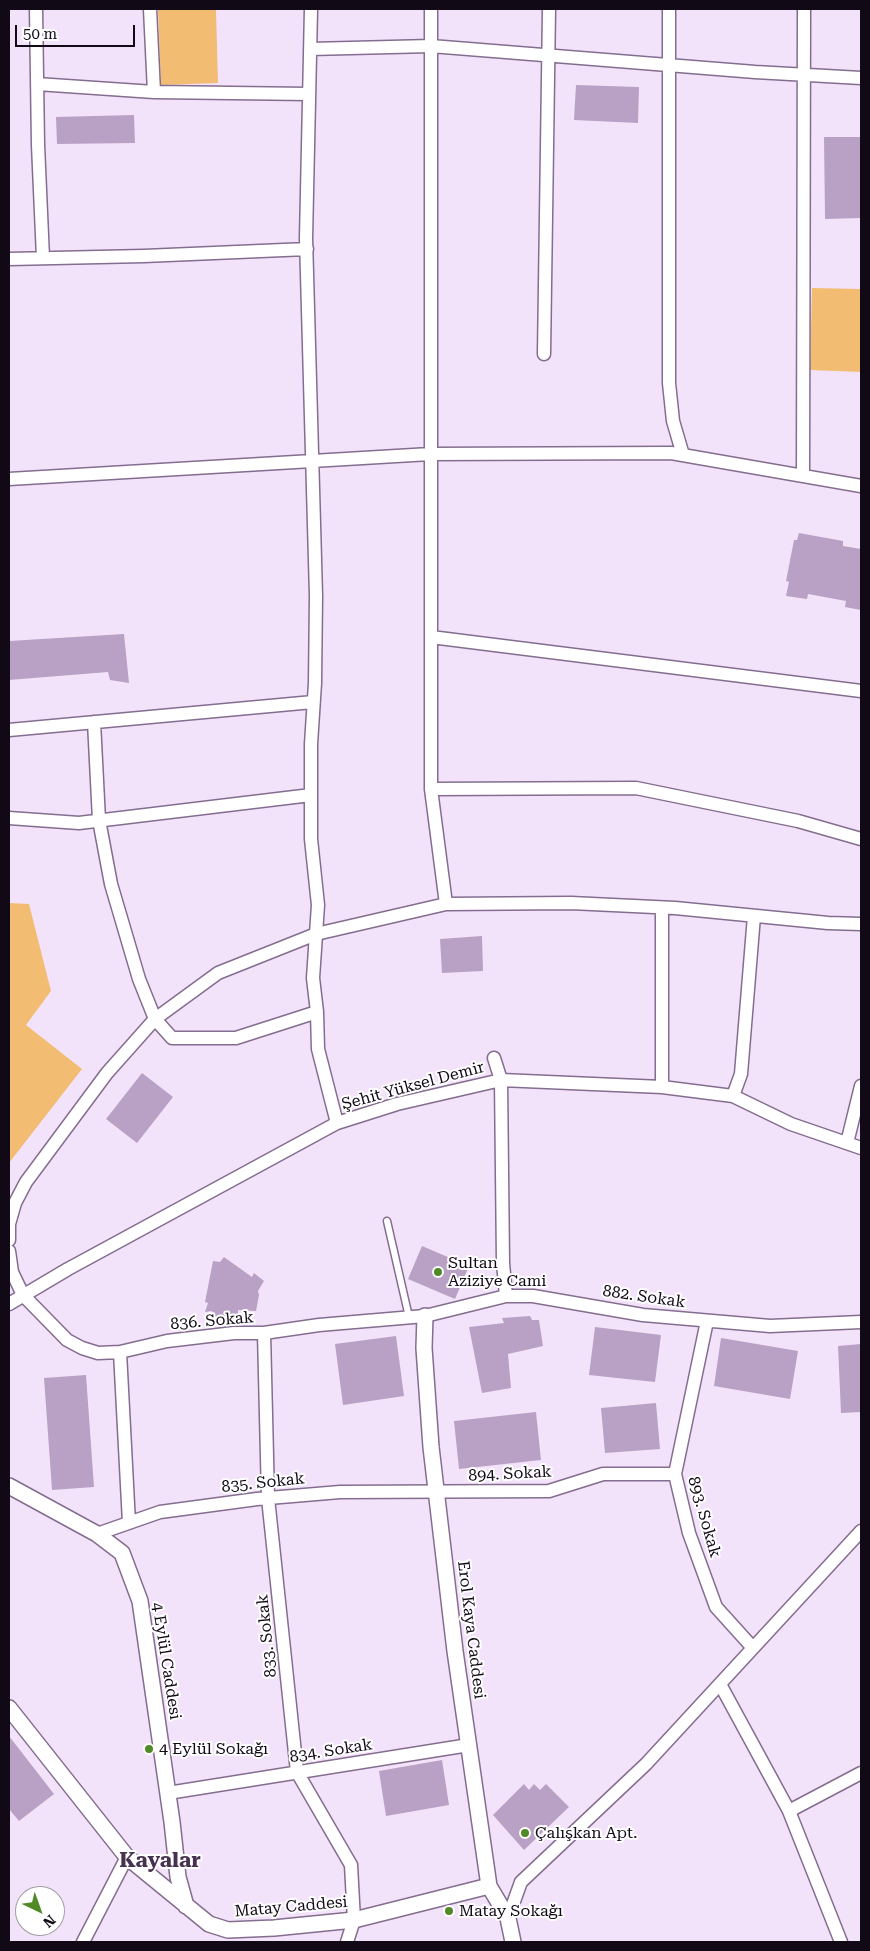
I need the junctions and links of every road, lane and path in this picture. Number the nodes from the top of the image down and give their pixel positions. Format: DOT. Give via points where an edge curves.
graph roads {
  1 [pos="36,9"];
  2 [pos="150,9"];
  3 [pos="311,9"];
  4 [pos="431,9"];
  5 [pos="549,9"];
  6 [pos="669,9"];
  7 [pos="804,9"];
  8 [pos="431,46"];
  9 [pos="310,49"];
  10 [pos="549,56"];
  11 [pos="670,66"];
  12 [pos="804,75"];
  13 [pos="861,78"];
  14 [pos="37,84"];
  15 [pos="154,92"];
  16 [pos="309,94"];
  17 [pos="306,249"];
  18 [pos="43,258"];
  19 [pos="9,259"];
  20 [pos="544,354"];
  21 [pos="430,454"];
  22 [pos="683,455"];
  23 [pos="312,462"];
  24 [pos="803,476"];
  25 [pos="9,479"];
  26 [pos="861,486"];
  27 [pos="431,637"];
  28 [pos="861,691"];
  29 [pos="313,702"];
  30 [pos="94,722"];
  31 [pos="9,730"];
  32 [pos="431,789"];
  33 [pos="311,795"];
  34 [pos="9,818"];
  35 [pos="99,820"];
  36 [pos="861,839"];
  37 [pos="446,904"];
  38 [pos="662,908"];
  39 [pos="754,916"];
  40 [pos="861,924"];
  41 [pos="316,934"];
  42 [pos="317,1012"];
  43 [pos="155,1019"];
  44 [pos="494,1058"];
  45 [pos="501,1080"];
  46 [pos="861,1086"];
  47 [pos="662,1087"];
  48 [pos="733,1096"];
  49 [pos="337,1123"];
  50 [pos="846,1143"];
  51 [pos="861,1148"];
  52 [pos="387,1221"];
  53 [pos="9,1240"];
  54 [pos="9,1251"];
  55 [pos="23,1295"];
  56 [pos="506,1296"];
  57 [pos="9,1304"];
  58 [pos="425,1316"];
  59 [pos="409,1317"];
  60 [pos="707,1321"];
  61 [pos="861,1322"];
  62 [pos="264,1333"];
  63 [pos="120,1352"];
  64 [pos="674,1474"];
  65 [pos="9,1486"];
  66 [pos="436,1493"];
  67 [pos="268,1498"];
  68 [pos="129,1523"];
  69 [pos="861,1531"];
  70 [pos="97,1534"];
  71 [pos="754,1648"];
  72 [pos="720,1684"];
  73 [pos="9,1708"];
  74 [pos="469,1745"];
  75 [pos="296,1772"];
  76 [pos="861,1773"];
  77 [pos="168,1793"];
  78 [pos="789,1811"];
  79 [pos="127,1857"];
  80 [pos="489,1886"];
  81 [pos="186,1906"];
  82 [pos="508,1918"];
  83 [pos="354,1920"];
  84 [pos="83,1942"];
  85 [pos="347,1942"];
  86 [pos="513,1942"];
  87 [pos="841,1942"];
  1 -- 14 [label="street"];
  2 -- 15 [label="street"];
  3 -- 9 [label="street"];
  4 -- 8 [label="street"];
  5 -- 10 [label="street"];
  6 -- 11 [label="street"];
  7 -- 12 [label="street"];
  8 -- 9 [label="street"];
  8 -- 10 [label="street"];
  8 -- 21 [label="street"];
  9 -- 16 [label="street"];
  10 -- 11 [label="street"];
  10 -- 20 [label="street"];
  11 -- 12 [label="street"];
  11 -- 22 [label="street" via="669,384 673,422"];
  12 -- 13 [label="street"];
  12 -- 24 [label="street"];
  14 -- 15 [label="street"];
  14 -- 18 [label="street"];
  15 -- 16 [label="street"];
  16 -- 17 [label="street"];
  17 -- 18 [label="street"];
  17 -- 23 [label="street"];
  18 -- 19 [label="street"];
  21 -- 22 [label="street"];
  21 -- 23 [label="street"];
  21 -- 27 [label="street"];
  22 -- 24 [label="street"];
  23 -- 25 [label="street"];
  23 -- 29 [label="street" via="316,596"];
  24 -- 26 [label="street"];
  27 -- 28 [label="street"];
  27 -- 32 [label="street"];
  29 -- 30 [label="street"];
  29 -- 33 [label="street"];
  30 -- 31 [label="street"];
  30 -- 35 [label="street"];
  32 -- 36 [label="street" via="636,788 798,822"];
  32 -- 37 [label="street"];
  33 -- 35 [label="street"];
  33 -- 41 [label="street" via="311,839 318,905"];
  34 -- 35 [label="street"];
  35 -- 43 [label="street" via="111,884 139,979"];
  37 -- 38 [label="street" via="571,903"];
  37 -- 41 [label="street"];
  38 -- 39 [label="street"];
  38 -- 47 [label="street"];
  39 -- 40 [label="street"];
  39 -- 48 [label="street" via="741,1074"];
  41 -- 42 [label="street" via="312,978"];
  41 -- 43 [label="street" via="218,973"];
  42 -- 43 [label="street" via="236,1038 172,1038"];
  42 -- 49 [label="street" via="318,1049"];
  43 -- 53 [label="street" via="107,1073 26,1182 15,1203"];
  44 -- 45 [label="street"];
  45 -- 47 [label="street, Şehit Yüksel Demir"];
  45 -- 49 [label="street, Şehit Yüksel Demir" via="397,1104"];
  45 -- 56 [label="street"];
  46 -- 50 [label="street"];
  47 -- 48 [label="street, Şehit Yüksel Demir"];
  48 -- 50 [label="street, Şehit Yüksel Demir" via="791,1124"];
  49 -- 55 [label="street, Şehit Yüksel Demir"];
  50 -- 51 [label="street, Şehit Yüksel Demir"];
  52 -- 59 [label="lane"];
  54 -- 55 [label="street, 836. Sokak" via="12,1272"];
  55 -- 57 [label="street, Şehit Yüksel Demir"];
  55 -- 63 [label="street, 836. Sokak" via="67,1340 98,1353"];
  56 -- 58 [label="street, 882. Sokak"];
  56 -- 60 [label="street, 882. Sokak" via="533,1296 643,1315"];
  58 -- 59 [label="street, 836. Sokak"];
  58 -- 66 [label="street, Erol Kaya Caddesi"];
  59 -- 62 [label="street, 836. Sokak"];
  60 -- 61 [label="street, 882. Sokak" via="770,1326"];
  60 -- 64 [label="street, 893. Sokak"];
  62 -- 63 [label="street, 836. Sokak" via="167,1341"];
  62 -- 67 [label="street, 833. Sokak"];
  63 -- 68 [label="street"];
  64 -- 66 [label="street, 894. Sokak" via="603,1474 549,1491"];
  64 -- 71 [label="street, 893. Sokak" via="688,1533 716,1607"];
  65 -- 70 [label="street, 4 Eylül Caddesi"];
  66 -- 67 [label="street, 835. Sokak" via="340,1492"];
  66 -- 74 [label="street, Erol Kaya Caddesi"];
  67 -- 68 [label="street, 835. Sokak" via="160,1512"];
  67 -- 75 [label="street, 833. Sokak"];
  68 -- 70 [label="street, 835. Sokak"];
  69 -- 71 [label="street"];
  70 -- 77 [label="street, 4 Eylül Caddesi" via="122,1553 140,1601"];
  71 -- 72 [label="street"];
  72 -- 78 [label="street"];
  72 -- 82 [label="street" via="646,1764 521,1882"];
  73 -- 79 [label="street, Matay Caddesi"];
  74 -- 75 [label="street, 834. Sokak"];
  74 -- 80 [label="street, Erol Kaya Caddesi"];
  75 -- 77 [label="street, 834. Sokak"];
  75 -- 83 [label="street, 833. Sokak" via="351,1865"];
  76 -- 78 [label="street"];
  77 -- 81 [label="street, 4 Eylül Caddesi" via="178,1877"];
  78 -- 87 [label="street"];
  79 -- 81 [label="street, Matay Caddesi"];
  79 -- 84 [label="street"];
  80 -- 82 [label="street, Erol Kaya Caddesi"];
  80 -- 83 [label="street, Matay Caddesi"];
  81 -- 83 [label="street, Matay Caddesi" via="209,1924 228,1930"];
  82 -- 86 [label="street, Erol Kaya Caddesi"];
  83 -- 85 [label="street"];
}
